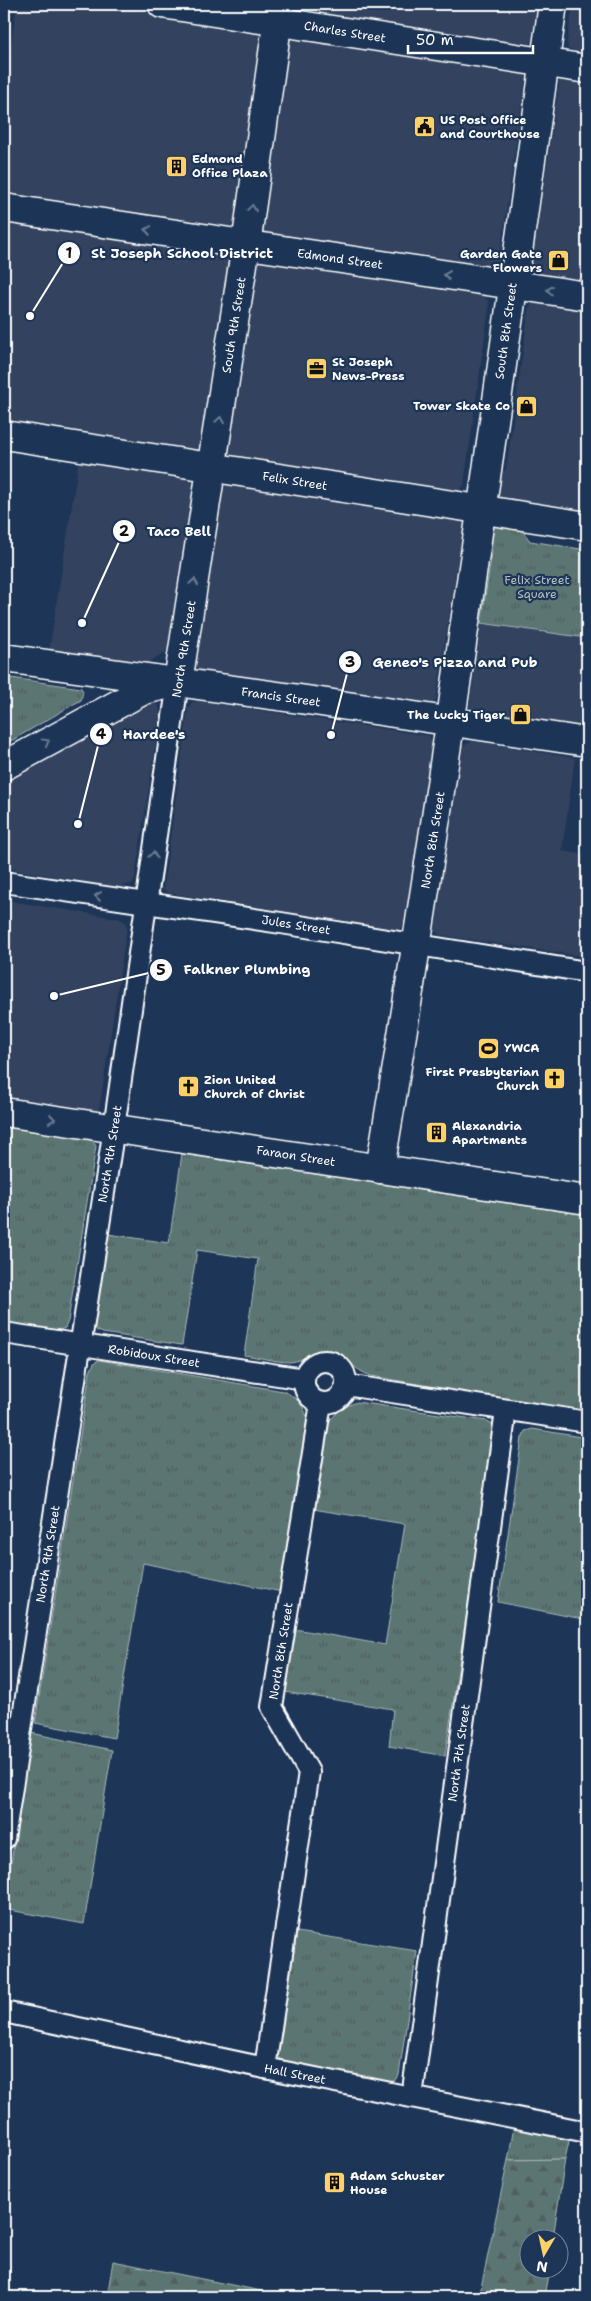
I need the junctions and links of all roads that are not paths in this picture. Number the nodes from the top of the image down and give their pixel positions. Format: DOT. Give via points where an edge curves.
graph roads {
  1 [pos="162,4"];
  2 [pos="553,4"];
  3 [pos="279,13"];
  4 [pos="544,62"];
  5 [pos="587,69"];
  6 [pos="4,208"];
  7 [pos="246,245"];
  8 [pos="513,284"];
  9 [pos="587,296"];
  10 [pos="4,435"];
  11 [pos="212,468"];
  12 [pos="481,510"];
  13 [pos="587,526"];
  14 [pos="4,658"];
  15 [pos="178,682"];
  16 [pos="450,722"];
  17 [pos="587,742"];
  18 [pos="4,766"];
  19 [pos="4,882"];
  20 [pos="146,903"];
  21 [pos="417,945"];
  22 [pos="587,972"];
  23 [pos="4,1112"];
  24 [pos="114,1128"];
  25 [pos="380,1168"];
  26 [pos="587,1200"];
  27 [pos="4,1333"];
  28 [pos="81,1345"];
  29 [pos="304,1379"];
  30 [pos="346,1385"];
  31 [pos="321,1403"];
  32 [pos="506,1410"];
  33 [pos="587,1422"];
  34 [pos="4,1839"];
  35 [pos="4,2012"];
  36 [pos="265,2068"];
  37 [pos="412,2097"];
  38 [pos="587,2132"];
  1 -- 3 [label="main road, Charles Street"];
  2 -- 4 [label="main road, South 8th Street"];
  3 -- 4 [label="main road, Charles Street"];
  7 -- 3 [label="main road, South 9th Street, one-way"];
  4 -- 5 [label="main road, Charles Street"];
  4 -- 8 [label="main road, South 8th Street"];
  7 -- 6 [label="main road, Edmond Street, one-way"];
  8 -- 7 [label="main road, Edmond Street, one-way"];
  11 -- 7 [label="main road, South 9th Street, one-way"];
  9 -- 8 [label="main road, Edmond Street, one-way"];
  8 -- 12 [label="main road, South 8th Street"];
  10 -- 11 [label="main road, Felix Street"];
  11 -- 12 [label="main road, Felix Street"];
  15 -- 11 [label="main road, North 9th Street, one-way"];
  12 -- 13 [label="main road, Felix Street"];
  12 -- 16 [label="main road, North 8th Street"];
  14 -- 15 [label="main road, Francis Street"];
  15 -- 16 [label="main road, Francis Street"];
  18 -- 15 [label="main road, one-way" via="144,690"];
  20 -- 15 [label="street, North 9th Street, one-way"];
  16 -- 17 [label="main road, Francis Street"];
  16 -- 21 [label="main road, North 8th Street"];
  20 -- 19 [label="street, Jules Street, one-way"];
  20 -- 21 [label="street, Jules Street"];
  20 -- 24 [label="street, North 9th Street"];
  21 -- 22 [label="street, Jules Street"];
  21 -- 25 [label="main road, North 8th Street"];
  23 -- 24 [label="main road, Faraon Street, one-way"];
  24 -- 25 [label="main road, Faraon Street"];
  24 -- 28 [label="street, North 9th Street"];
  25 -- 26 [label="main road, Faraon Street"];
  27 -- 28 [label="street, Robidoux Street"];
  28 -- 29 [label="street, Robidoux Street"];
  28 -- 34 [label="street, North 9th Street"];
  29 -- 30 [label="street" via="310,1366 325,1361 338,1364 345,1373"];
  29 -- 31 [label="street" via="309,1397"];
  30 -- 31 [label="street" via="337,1400"];
  30 -- 32 [label="street"];
  31 -- 36 [label="street, North 8th Street" via="272,1707 309,1772"];
  32 -- 33 [label="street"];
  32 -- 37 [label="street, North 7th Street"];
  35 -- 36 [label="street, Hall Street"];
  36 -- 37 [label="street, Hall Street"];
  37 -- 38 [label="street, Hall Street"];
}
